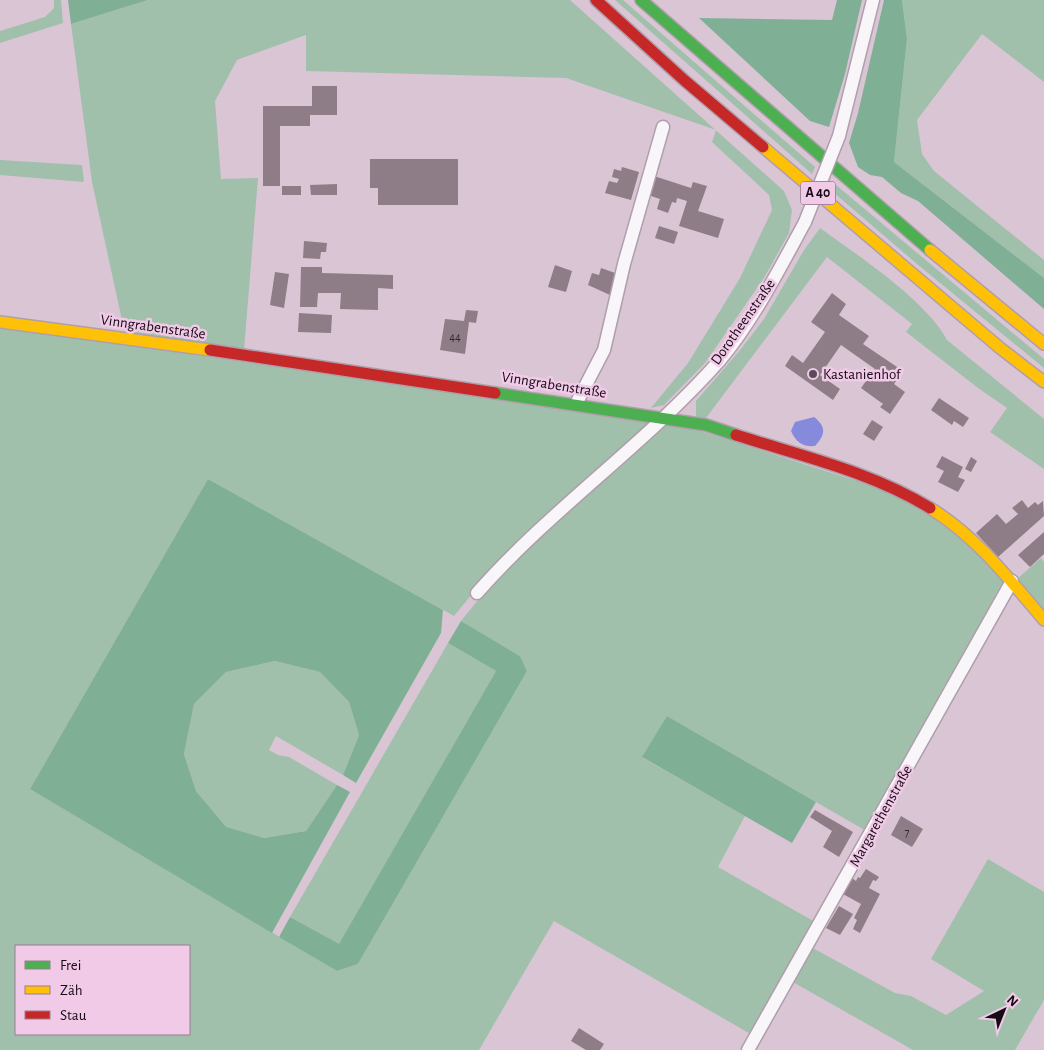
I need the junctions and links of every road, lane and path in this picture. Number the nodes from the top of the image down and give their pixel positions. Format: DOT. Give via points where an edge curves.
graph roads {
  1 [pos="596,0"];
  2 [pos="641,0"];
  3 [pos="873,0"];
  4 [pos="663,127"];
  5 [pos="0,322"];
  6 [pos="1044,344"];
  7 [pos="1044,382"];
  8 [pos="576,404"];
  9 [pos="663,417"];
  10 [pos="1012,581"];
  11 [pos="477,593"];
  12 [pos="1044,620"];
  13 [pos="748,1050"];
  1 -- 7 [label="main road, A 40" via="684,80"];
  2 -- 6 [label="main road, A 40" via="907,232"];
  3 -- 9 [label="street, Dorotheenstraße, bridge" via="839,136 805,222 768,290 721,358"];
  4 -- 8 [label="street" via="624,264 604,350"];
  5 -- 8 [label="main road, Vinngrabenstraße"];
  8 -- 9 [label="main road, Vinngrabenstraße"];
  9 -- 10 [label="main road, Vinngrabenstraße" via="758,440 904,492 949,520 984,550"];
  9 -- 11 [label="street, Dorotheenstraße" via="509,556"];
  10 -- 12 [label="main road, Vinngrabenstraße"];
  10 -- 13 [label="street, Margarethenstraße"];
}
